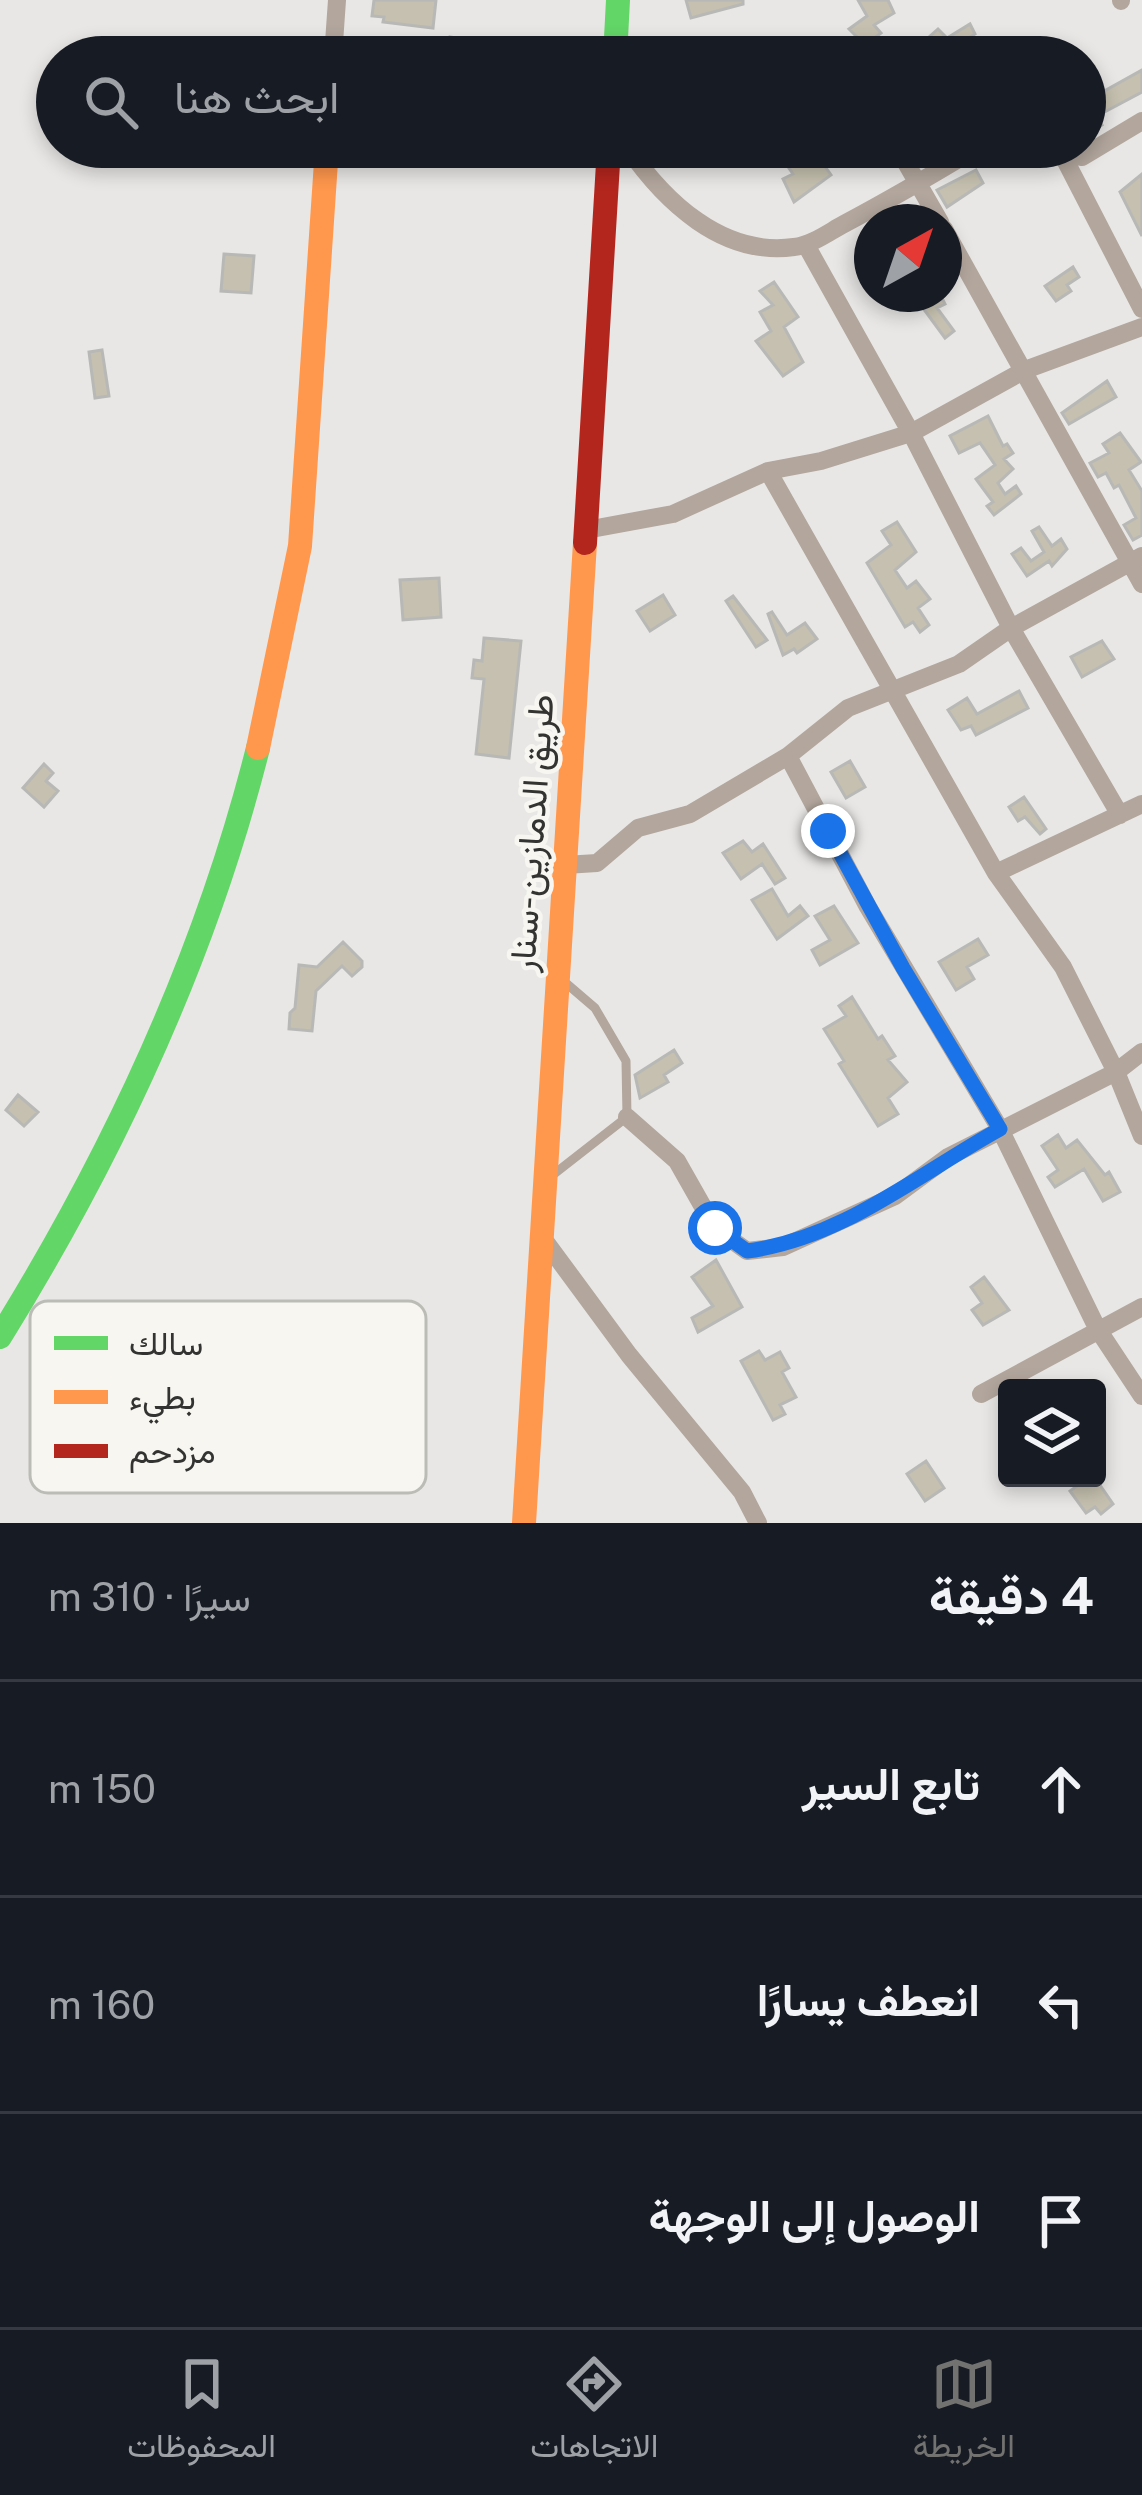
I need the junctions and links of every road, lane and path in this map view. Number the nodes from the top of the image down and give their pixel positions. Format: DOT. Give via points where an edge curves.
graph roads {
  1 [pos="337,0"];
  2 [pos="619,0"];
  3 [pos="334,36"];
  4 [pos="616,36"];
  5 [pos="1142,121"];
  6 [pos="1106,143"];
  7 [pos="326,168"];
  8 [pos="608,168"];
  9 [pos="641,168"];
  10 [pos="909,168"];
  11 [pos="945,168"];
  12 [pos="1066,168"];
  13 [pos="918,184"];
  14 [pos="930,204"];
  15 [pos="806,244"];
  16 [pos="962,260"];
  17 [pos="1142,309"];
  18 [pos="1142,327"];
  19 [pos="1025,370"];
  20 [pos="910,433"];
  21 [pos="768,470"];
  22 [pos="586,530"];
  23 [pos="1136,559"];
  24 [pos="1142,584"];
  25 [pos="1011,628"];
  26 [pos="889,689"];
  27 [pos="788,756"];
  28 [pos="1142,804"];
  29 [pos="1120,815"];
  30 [pos="565,865"];
  31 [pos="996,873"];
  32 [pos="558,976"];
  33 [pos="1142,1052"];
  34 [pos="1115,1072"];
  35 [pos="627,1118"];
  36 [pos="1000,1129"];
  37 [pos="1142,1136"];
  38 [pos="545,1181"];
  39 [pos="542,1238"];
  40 [pos="1142,1307"];
  41 [pos="1097,1328"];
  42 [pos="0,1337"];
  43 [pos="981,1394"];
  44 [pos="1142,1396"];
  45 [pos="524,1523"];
  46 [pos="758,1523"];
  1 -- 3 [label="street"];
  2 -- 4 [label="main road"];
  5 -- 6 [label="street"];
  7 -- 42 [label="main road" via="296,578 238,834 133,1106"];
  8 -- 22 [label="main road, طريق الدمازين-سنار"];
  9 -- 15 [label="street" via="680,210 729,239 763,248"];
  10 -- 13 [label="street"];
  11 -- 13 [label="street"];
  12 -- 17 [label="street"];
  13 -- 14 [label="street"];
  13 -- 15 [label="street"];
  15 -- 20 [label="street"];
  16 -- 19 [label="street"];
  18 -- 19 [label="street"];
  19 -- 20 [label="street"];
  19 -- 23 [label="street"];
  20 -- 21 [label="street"];
  20 -- 25 [label="street"];
  21 -- 22 [label="street" via="673,514"];
  21 -- 26 [label="street"];
  22 -- 30 [label="main road, طريق الدمازين-سنار"];
  23 -- 24 [label="street"];
  23 -- 25 [label="street"];
  25 -- 26 [label="street" via="959,664"];
  25 -- 29 [label="street"];
  26 -- 27 [label="street" via="848,708"];
  26 -- 31 [label="street"];
  27 -- 30 [label="street" via="690,814 638,829 597,863"];
  27 -- 36 [label="street"];
  28 -- 29 [label="street"];
  29 -- 31 [label="street"];
  30 -- 32 [label="main road, طريق الدمازين-سنار"];
  31 -- 34 [label="street" via="1063,967"];
  32 -- 35 [label="lane" via="595,1008 626,1061"];
  32 -- 38 [label="main road, طريق الدمازين-سنار"];
  33 -- 34 [label="street"];
  34 -- 36 [label="street"];
  34 -- 37 [label="street"];
  35 -- 36 [label="street" via="677,1161 715,1228 747,1251 783,1246 895,1196"];
  35 -- 38 [label="lane"];
  36 -- 41 [label="street"];
  38 -- 39 [label="main road, طريق الدمازين-سنار"];
  39 -- 45 [label="main road, طريق الدمازين-سنار"];
  39 -- 46 [label="street"];
  40 -- 41 [label="street"];
  41 -- 43 [label="street"];
  41 -- 44 [label="street"];
}
